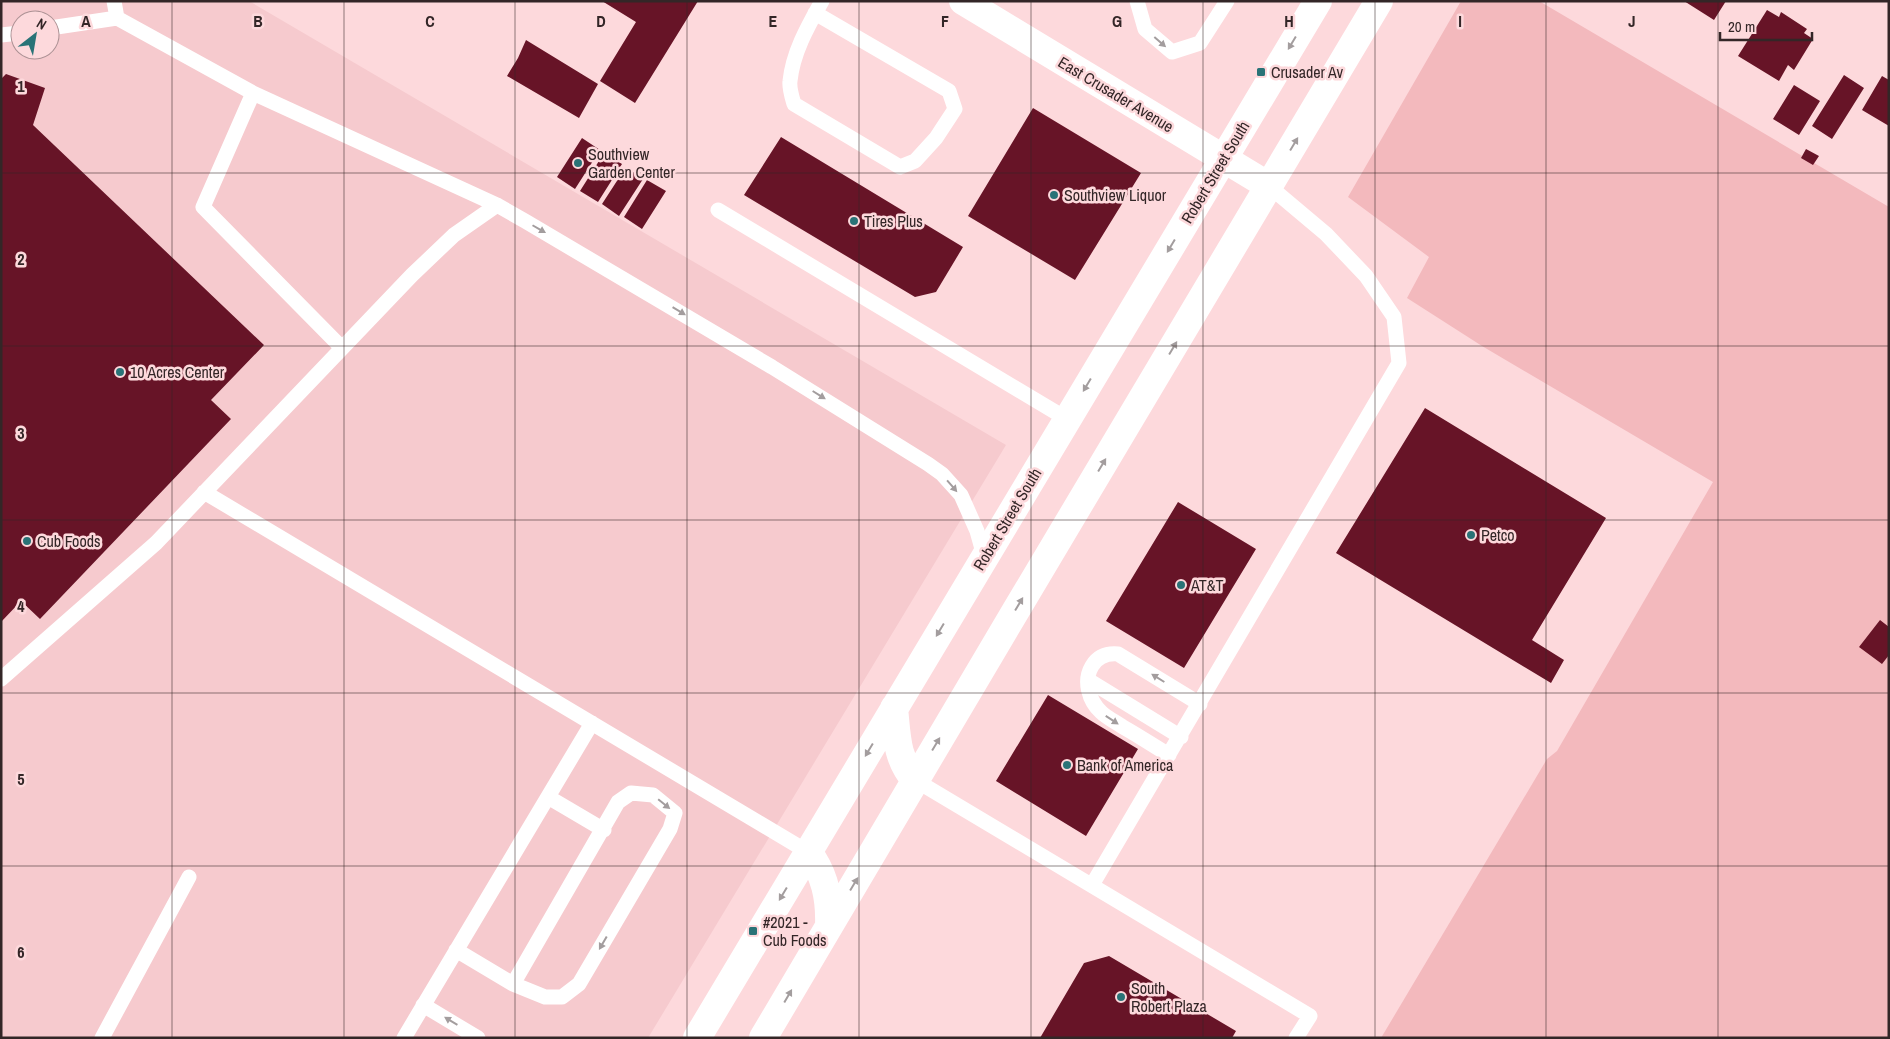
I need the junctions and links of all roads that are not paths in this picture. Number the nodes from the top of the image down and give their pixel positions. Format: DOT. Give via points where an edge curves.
graph roads {
  1 [pos="114,1"];
  2 [pos="963,1"];
  3 [pos="1137,1"];
  4 [pos="1227,1"];
  5 [pos="1318,1"];
  6 [pos="1379,1"];
  7 [pos="819,7"];
  8 [pos="117,18"];
  9 [pos="60,27"];
  10 [pos="252,93"];
  11 [pos="1223,159"];
  12 [pos="1269,186"];
  13 [pos="497,205"];
  14 [pos="718,210"];
  15 [pos="342,348"];
  16 [pos="1067,419"];
  17 [pos="204,492"];
  18 [pos="984,556"];
  19 [pos="1,679"];
  20 [pos="1088,680"];
  21 [pos="1200,704"];
  22 [pos="894,708"];
  23 [pos="592,723"];
  24 [pos="1181,737"];
  25 [pos="1169,755"];
  26 [pos="915,780"];
  27 [pos="548,797"];
  28 [pos="604,830"];
  29 [pos="808,852"];
  30 [pos="189,877"];
  31 [pos="1092,886"];
  32 [pos="829,926"];
  33 [pos="456,950"];
  34 [pos="513,984"];
  35 [pos="423,1005"];
  36 [pos="102,1038"];
  37 [pos="404,1038"];
  38 [pos="478,1038"];
  39 [pos="697,1038"];
  40 [pos="763,1038"];
  41 [pos="1296,1038"];
  1 -- 8 [label="lane"];
  2 -- 11 [label="main road, East Crusader Avenue"];
  3 -- 4 [label="lane, one-way" via="1145,29 1172,52 1200,43"];
  5 -- 11 [label="main road, Robert Street South, one-way"];
  12 -- 6 [label="main road, one-way"];
  7 -- 7 [label="lane" via="800,40 789,82 794,104 900,167 916,161 955,109 949,90"];
  8 -- 9 [label="lane"];
  8 -- 10 [label="lane"];
  10 -- 13 [label="lane"];
  10 -- 15 [label="lane" via="204,207"];
  11 -- 12 [label="main road, East Crusader Avenue"];
  11 -- 16 [label="main road, Robert Street South, one-way"];
  12 -- 21 [label="lane" via="1326,234 1366,276 1394,317 1399,363"];
  26 -- 12 [label="main road, one-way"];
  13 -- 15 [label="lane" via="454,235"];
  13 -- 18 [label="lane, one-way" via="772,367 942,474 961,496"];
  14 -- 16 [label="lane"];
  15 -- 17 [label="lane"];
  16 -- 18 [label="main road, Robert Street South"];
  17 -- 19 [label="lane" via="156,543"];
  17 -- 23 [label="lane"];
  18 -- 22 [label="main road, Robert Street South, one-way"];
  21 -- 20 [label="lane, one-way" via="1118,654 1102,656 1092,666"];
  20 -- 24 [label="lane"];
  20 -- 25 [label="lane, one-way" via="1091,697 1101,712"];
  21 -- 24 [label="lane"];
  22 -- 26 [label="main road" via="901,759"];
  22 -- 29 [label="main road, Robert Street South, one-way"];
  23 -- 27 [label="lane"];
  23 -- 29 [label="lane"];
  24 -- 25 [label="lane"];
  25 -- 31 [label="lane"];
  26 -- 31 [label="lane"];
  32 -- 26 [label="main road, one-way"];
  27 -- 28 [label="lane"];
  27 -- 33 [label="lane"];
  28 -- 34 [label="lane"];
  28 -- 34 [label="lane, one-way" via="618,802 631,793 653,795 675,813 670,829 579,984 562,997 545,997"];
  29 -- 32 [label="main road" via="822,875 826,889"];
  29 -- 39 [label="main road, Robert Street South, one-way"];
  30 -- 36 [label="lane"];
  31 -- 41 [label="lane" via="1310,1016"];
  40 -- 32 [label="main road, one-way"];
  33 -- 34 [label="lane"];
  33 -- 35 [label="lane"];
  35 -- 37 [label="lane"];
  38 -- 35 [label="lane, one-way"];
}
